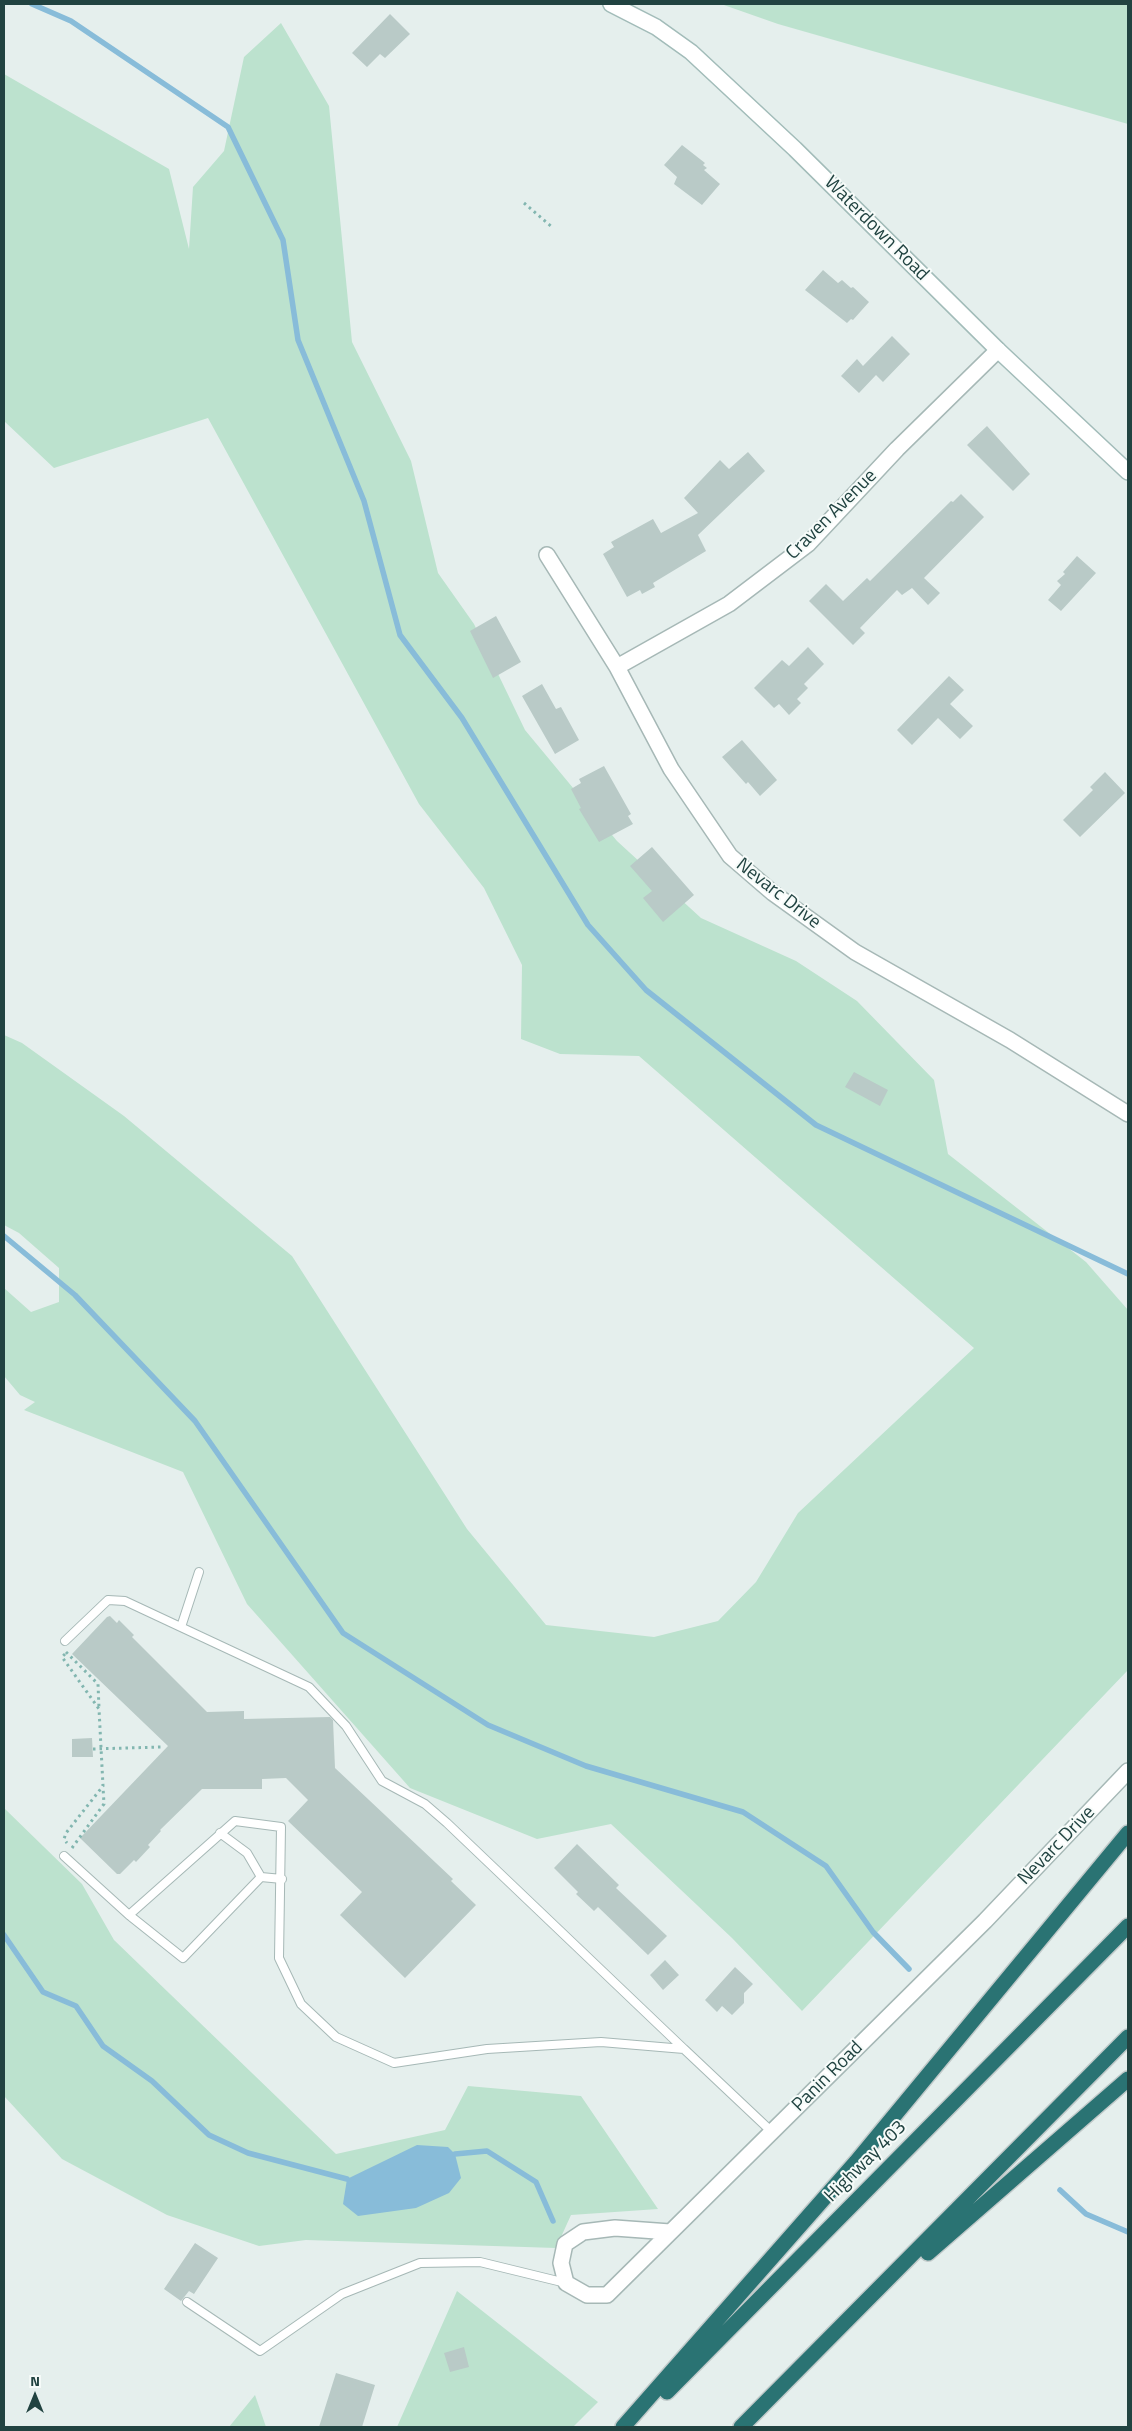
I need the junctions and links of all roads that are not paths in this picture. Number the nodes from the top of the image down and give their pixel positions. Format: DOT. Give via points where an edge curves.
graph roads {
  1 [pos="611,4"];
  2 [pos="998,350"];
  3 [pos="1128,472"];
  4 [pos="548,555"];
  5 [pos="617,667"];
  6 [pos="1128,1114"];
  7 [pos="199,1572"];
  8 [pos="181,1627"];
  9 [pos="65,1641"];
  10 [pos="1128,1771"];
  11 [pos="220,1833"];
  12 [pos="1128,1833"];
  13 [pos="64,1856"];
  14 [pos="261,1877"];
  15 [pos="282,1879"];
  16 [pos="129,1915"];
  17 [pos="986,1920"];
  18 [pos="1128,1926"];
  19 [pos="1128,2036"];
  20 [pos="684,2049"];
  21 [pos="1128,2079"];
  22 [pos="772,2132"];
  23 [pos="670,2232"];
  24 [pos="566,2283"];
  25 [pos="187,2302"];
  26 [pos="821,2346"];
  27 [pos="623,2427"];
  28 [pos="631,2427"];
  29 [pos="740,2427"];
  1 -- 2 [label="street, Waterdown Road" via="656,27 691,52 795,149"];
  2 -- 3 [label="street, Waterdown Road"];
  2 -- 5 [label="street, Craven Avenue" via="897,449 808,544 729,604"];
  4 -- 5 [label="street, Nevarc Drive"];
  5 -- 6 [label="street, Nevarc Drive" via="671,769 730,856 773,893 855,952 1010,1040"];
  7 -- 8 [label="lane"];
  8 -- 9 [label="lane" via="125,1601 108,1600"];
  8 -- 20 [label="lane" via="309,1687 346,1726 382,1781 425,1804 447,1823"];
  10 -- 17 [label="street, Nevarc Drive"];
  11 -- 14 [label="lane" via="247,1854"];
  11 -- 15 [label="lane" via="234,1821 282,1827"];
  11 -- 16 [label="lane"];
  12 -- 27 [label="highway" via="856,2162"];
  13 -- 16 [label="lane"];
  14 -- 15 [label="lane"];
  14 -- 16 [label="lane" via="183,1958"];
  15 -- 20 [label="lane" via="279,1958 300,2004 336,2037 394,2062 487,2049 601,2042"];
  17 -- 22 [label="street, Panin Road"];
  18 -- 28 [label="highway, Highway 403"];
  19 -- 26 [label="highway"];
  20 -- 22 [label="lane"];
  21 -- 26 [label="highway"];
  22 -- 23 [label="street, Panin Road"];
  23 -- 24 [label="street, Panin Road" via="607,2295 587,2295"];
  23 -- 24 [label="street" via="615,2228 583,2232 565,2244 561,2263"];
  24 -- 25 [label="lane" via="480,2262 420,2263 342,2294 260,2351"];
  26 -- 29 [label="highway"];
}
